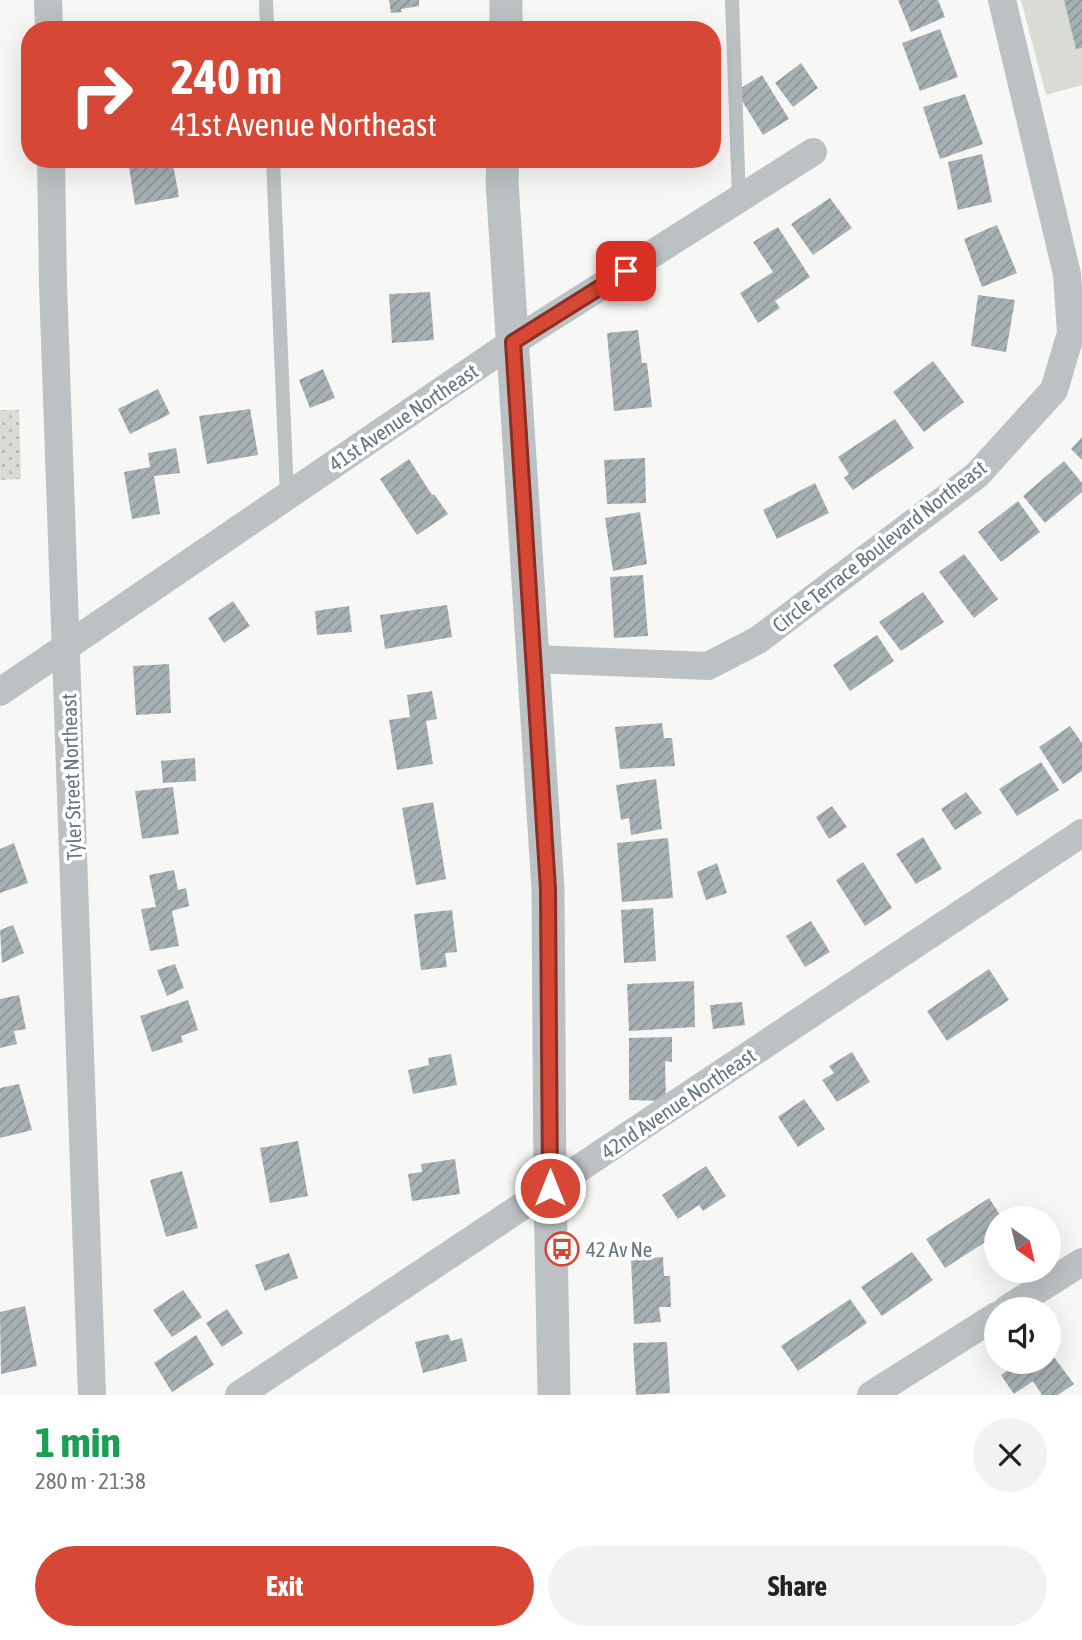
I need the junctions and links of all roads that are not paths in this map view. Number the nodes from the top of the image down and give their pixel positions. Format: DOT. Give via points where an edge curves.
graph roads {
  1 [pos="48,0"];
  2 [pos="266,0"];
  3 [pos="506,0"];
  4 [pos="732,0"];
  5 [pos="1002,0"];
  6 [pos="49,21"];
  7 [pos="267,21"];
  8 [pos="506,21"];
  9 [pos="813,152"];
  10 [pos="51,168"];
  11 [pos="273,168"];
  12 [pos="503,168"];
  13 [pos="739,199"];
  14 [pos="513,342"];
  15 [pos="287,496"];
  16 [pos="67,646"];
  17 [pos="534,659"];
  18 [pos="0,692"];
  19 [pos="1082,833"];
  20 [pos="550,1188"];
  21 [pos="1082,1262"];
  22 [pos="1026,1297"];
  23 [pos="984,1324"];
  24 [pos="92,1395"];
  25 [pos="239,1395"];
  26 [pos="554,1395"];
  27 [pos="871,1395"];
  1 -- 6 [label="street"];
  2 -- 7 [label="lane"];
  3 -- 8 [label="street"];
  4 -- 13 [label="lane"];
  5 -- 17 [label="street, Circle Terrace Boulevard Northeast" via="1067,274 1071,333 1054,390 977,475 758,640 718,661 708,666"];
  9 -- 13 [label="street, 41st Avenue Northeast"];
  10 -- 16 [label="street, Tyler Street Northeast"];
  11 -- 15 [label="lane"];
  12 -- 14 [label="street"];
  13 -- 14 [label="street, 41st Avenue Northeast"];
  14 -- 15 [label="street, 41st Avenue Northeast"];
  14 -- 17 [label="street"];
  15 -- 16 [label="street, 41st Avenue Northeast"];
  16 -- 18 [label="street, 41st Avenue Northeast"];
  16 -- 24 [label="street, Tyler Street Northeast"];
  17 -- 20 [label="street" via="548,889"];
  19 -- 20 [label="street, 42nd Avenue Northeast"];
  20 -- 25 [label="street, 42nd Avenue Northeast"];
  20 -- 26 [label="street"];
  21 -- 22 [label="street"];
  23 -- 27 [label="street"];
}
